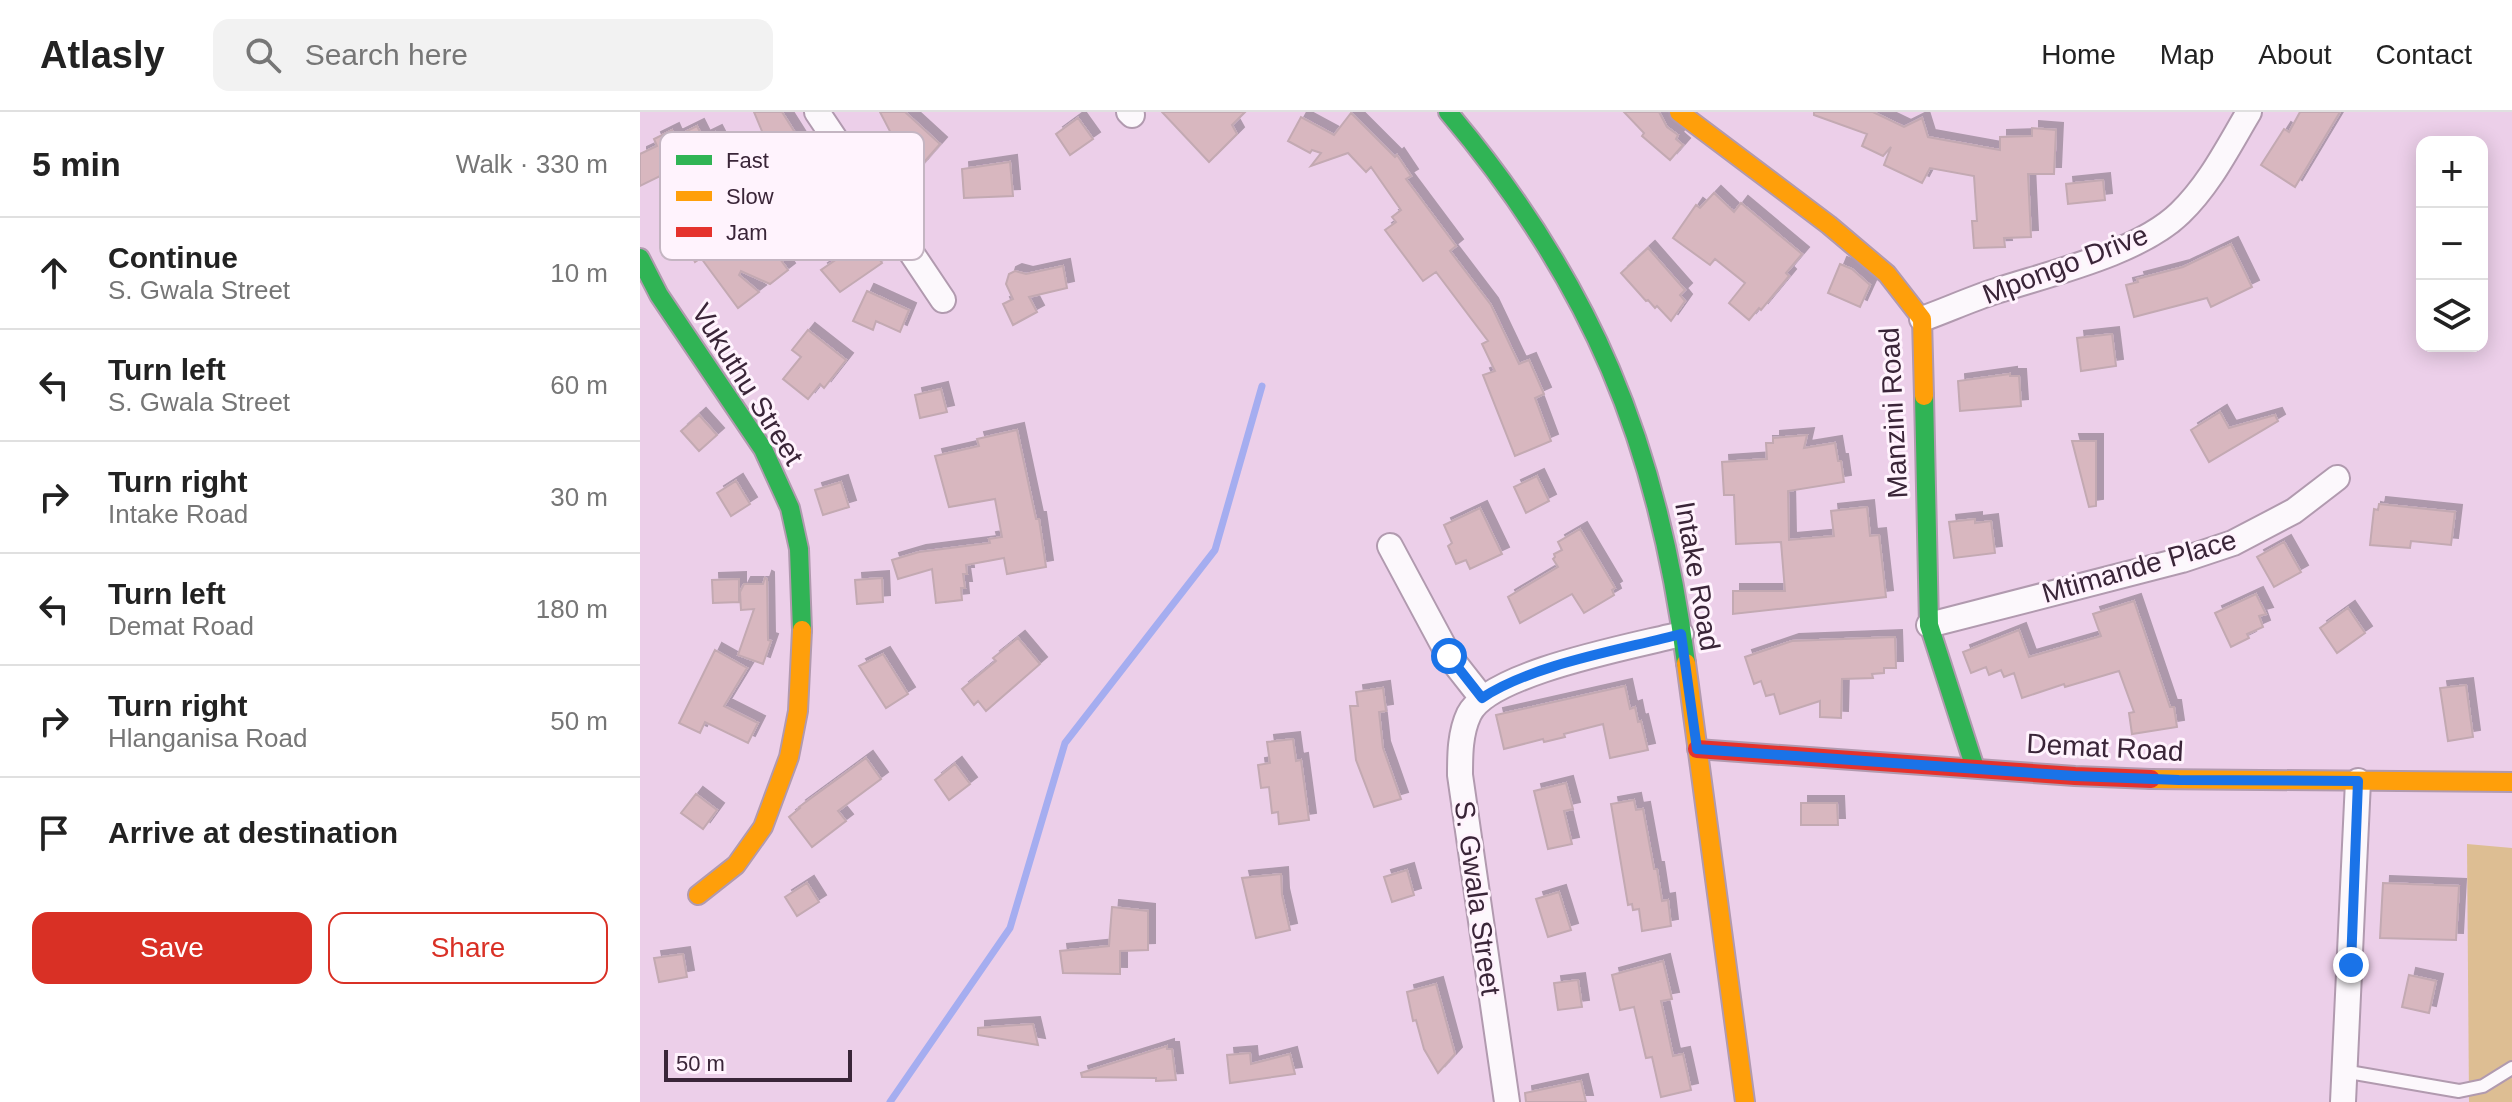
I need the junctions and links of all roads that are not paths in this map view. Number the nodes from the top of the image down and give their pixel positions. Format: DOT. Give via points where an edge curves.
graph roads {
  1 [pos="817,112"];
  2 [pos="1448,112"];
  3 [pos="1679,112"];
  4 [pos="2249,112"];
  5 [pos="830,132"];
  6 [pos="640,258"];
  7 [pos="916,260"];
  8 [pos="943,300"];
  9 [pos="1922,319"];
  10 [pos="2337,478"];
  11 [pos="1390,546"];
  12 [pos="1929,625"];
  13 [pos="1681,634"];
  14 [pos="1482,698"];
  15 [pos="1697,749"];
  16 [pos="1975,768"];
  17 [pos="2358,781"];
  18 [pos="2512,782"];
  19 [pos="698,895"];
  20 [pos="2512,1068"];
  21 [pos="2343,1071"];
  22 [pos="1507,1102"];
  23 [pos="1745,1102"];
  24 [pos="2343,1102"];
  1 -- 5 [label="street"];
  2 -- 13 [label="street, Intake Road" via="1528,216 1575,294 1615,376 1663,527"];
  3 -- 9 [label="street, Manzini Road" via="1887,274"];
  4 -- 9 [label="street, Mpongo Drive" via="2210,180 2179,214 2149,236"];
  6 -- 19 [label="street, Vukuthu Street" via="763,449 790,508 799,549 803,615 798,711 789,757 763,827 736,865"];
  7 -- 8 [label="street"];
  9 -- 12 [label="street, Manzini Road"];
  10 -- 12 [label="street, Mtimande Place" via="2294,511 2233,543"];
  11 -- 14 [label="street" via="1449,656"];
  12 -- 16 [label="street, Manzini Road"];
  13 -- 14 [label="street" via="1533,673"];
  13 -- 15 [label="street, Intake Road"];
  14 -- 22 [label="street, S. Gwala Street" via="1465,726 1460,775"];
  15 -- 16 [label="street, Demat Road"];
  15 -- 23 [label="street, Intake Road"];
  16 -- 17 [label="street, Demat Road" via="2179,780"];
  17 -- 18 [label="street, Demat Road"];
  17 -- 21 [label="street"];
  20 -- 21 [label="lane" via="2483,1086 2459,1091"];
  21 -- 24 [label="street"];
}
